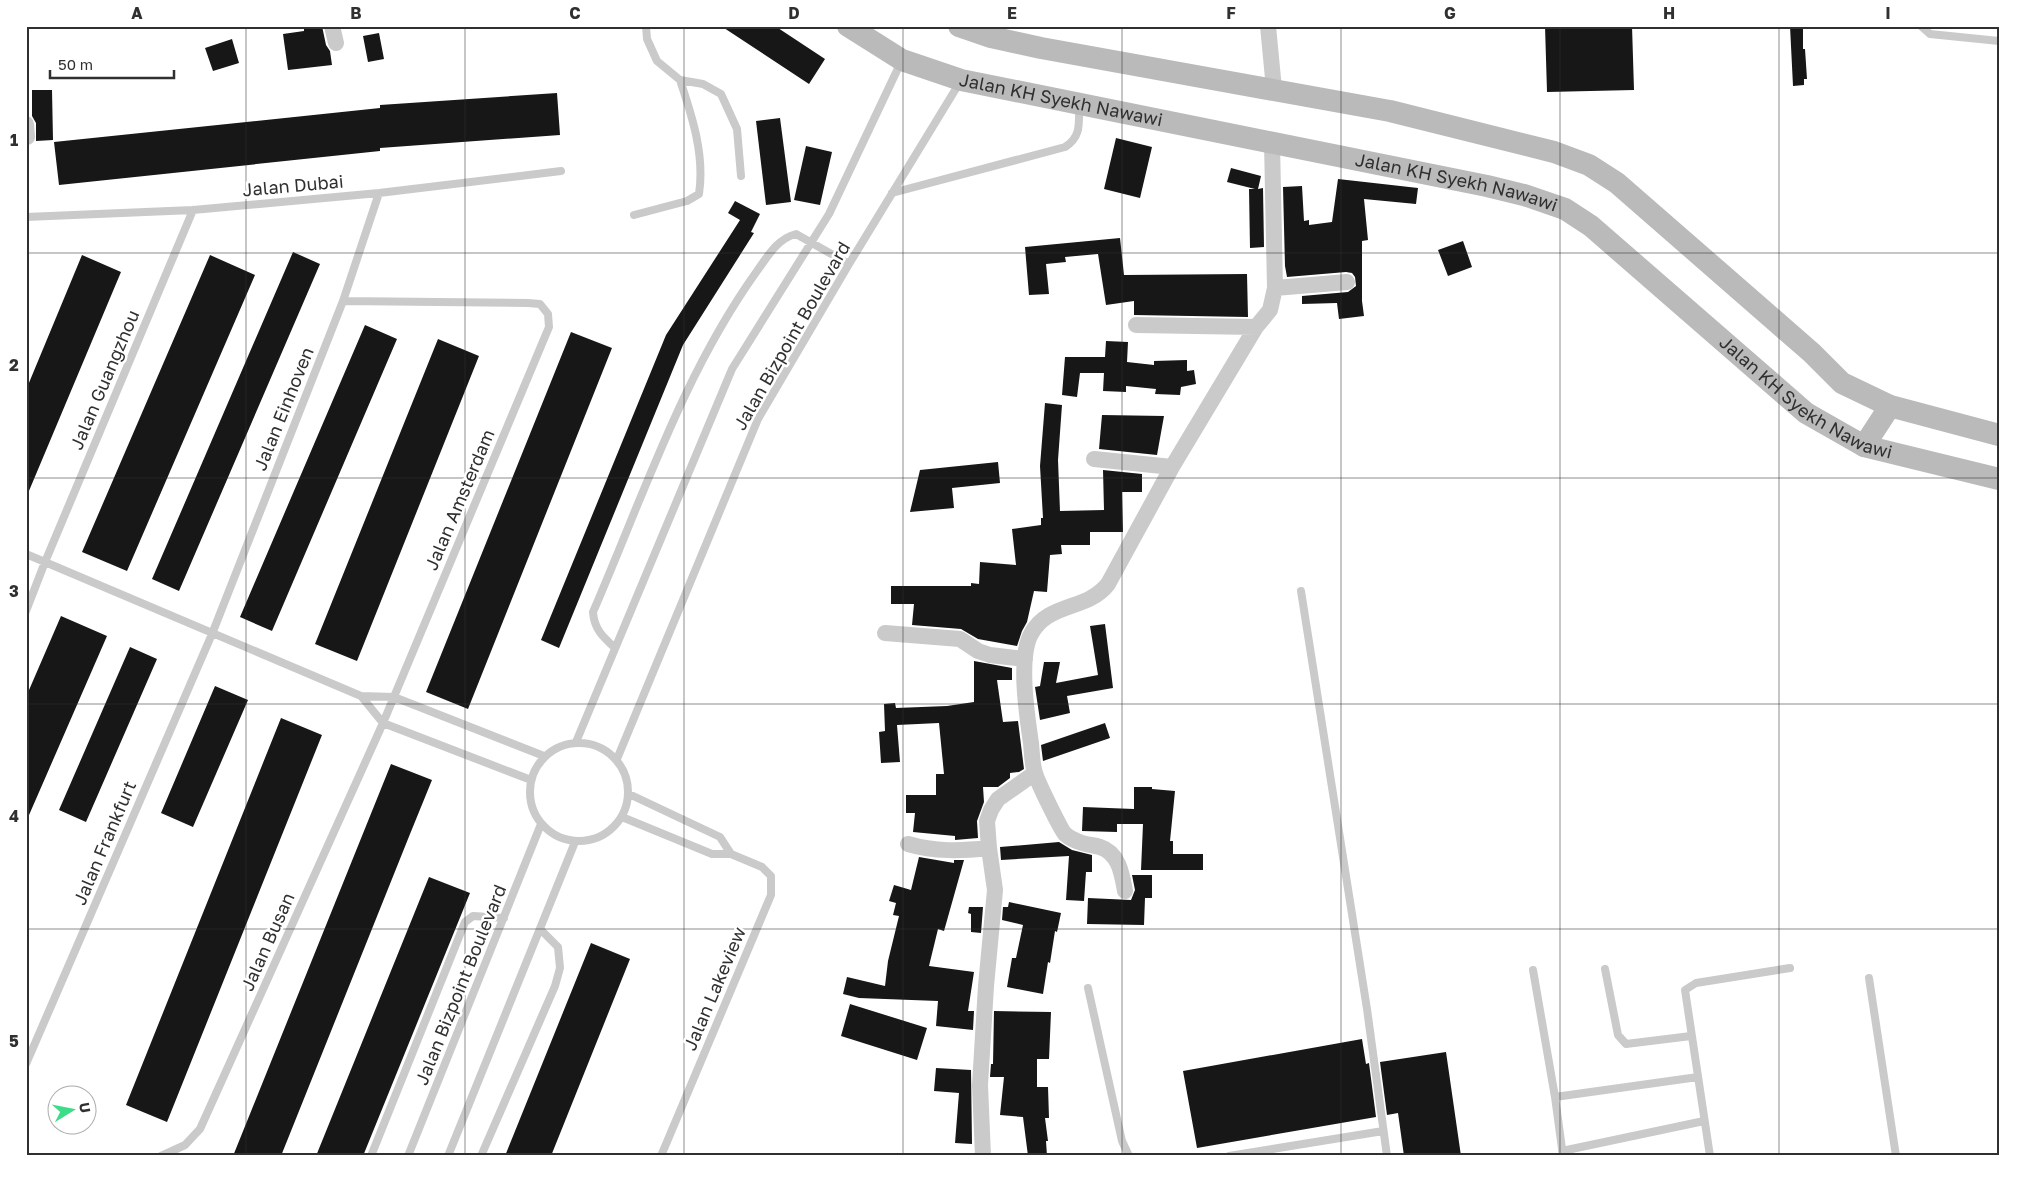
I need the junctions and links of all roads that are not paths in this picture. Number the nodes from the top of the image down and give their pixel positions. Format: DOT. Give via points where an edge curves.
graph roads {
  1 [pos="332,26"];
  2 [pos="646,26"];
  3 [pos="848,26"];
  4 [pos="958,26"];
  5 [pos="1268,26"];
  6 [pos="1921,26"];
  7 [pos="1999,41"];
  8 [pos="336,43"];
  9 [pos="902,60"];
  10 [pos="680,80"];
  11 [pos="961,80"];
  12 [pos="1274,89"];
  13 [pos="1079,103"];
  14 [pos="1272,143"];
  15 [pos="561,171"];
  16 [pos="741,176"];
  17 [pos="379,193"];
  18 [pos="892,194"];
  19 [pos="193,210"];
  20 [pos="634,215"];
  21 [pos="26,217"];
  22 [pos="812,241"];
  23 [pos="849,264"];
  24 [pos="1347,282"];
  25 [pos="1275,288"];
  26 [pos="343,301"];
  27 [pos="1136,325"];
  28 [pos="1256,327"];
  29 [pos="1890,406"];
  30 [pos="1999,435"];
  31 [pos="1864,446"];
  32 [pos="1094,459"];
  33 [pos="1172,467"];
  34 [pos="1999,479"];
  35 [pos="26,554"];
  36 [pos="45,562"];
  37 [pos="1301,591"];
  38 [pos="26,611"];
  39 [pos="885,633"];
  40 [pos="212,634"];
  41 [pos="615,648"];
  42 [pos="1025,659"];
  43 [pos="361,696"];
  44 [pos="394,697"];
  45 [pos="383,724"];
  46 [pos="576,742"];
  47 [pos="544,756"];
  48 [pos="617,759"];
  49 [pos="1035,773"];
  50 [pos="531,780"];
  51 [pos="629,794"];
  52 [pos="622,817"];
  53 [pos="541,824"];
  54 [pos="575,842"];
  55 [pos="908,844"];
  56 [pos="989,848"];
  57 [pos="731,854"];
  58 [pos="1125,891"];
  59 [pos="504,918"];
  60 [pos="541,930"];
  61 [pos="1604,968"];
  62 [pos="1790,968"];
  63 [pos="1533,970"];
  64 [pos="1869,978"];
  65 [pos="1088,988"];
  66 [pos="1691,1036"];
  67 [pos="26,1064"];
  68 [pos="1698,1077"];
  69 [pos="1556,1097"];
  70 [pos="1704,1121"];
  71 [pos="1383,1132"];
  72 [pos="1563,1153"];
  73 [pos="161,1156"];
  74 [pos="371,1156"];
  75 [pos="408,1156"];
  76 [pos="448,1156"];
  77 [pos="481,1156"];
  78 [pos="661,1156"];
  79 [pos="983,1156"];
  80 [pos="1129,1156"];
  81 [pos="1229,1156"];
  82 [pos="1387,1156"];
  83 [pos="1710,1156"];
  84 [pos="1896,1156"];
  1 -- 8 [label="street"];
  2 -- 10 [label="lane" via="647,39 657,61"];
  3 -- 9 [label="main road, Jalan KH Syekh Nawawi"];
  4 -- 12 [label="main road, Jalan KH Syekh Nawawi" via="1041,48"];
  5 -- 12 [label="street"];
  6 -- 7 [label="lane" via="1930,34"];
  9 -- 11 [label="main road, Jalan KH Syekh Nawawi"];
  9 -- 22 [label="lane, Jalan Bizpoint Boulevard" via="829,214"];
  10 -- 16 [label="lane" via="703,84 721,94 737,130"];
  10 -- 20 [label="lane" via="696,129 701,182 699,194 687,201"];
  11 -- 13 [label="main road, Jalan KH Syekh Nawawi"];
  11 -- 18 [label="lane, Jalan Bizpoint Boulevard"];
  12 -- 29 [label="main road, Jalan KH Syekh Nawawi" via="1410,116 1554,152 1589,165 1638,201 1842,383"];
  13 -- 14 [label="main road, Jalan KH Syekh Nawawi"];
  13 -- 18 [label="lane" via="1077,136 1065,147"];
  14 -- 25 [label="street"];
  14 -- 31 [label="main road, Jalan KH Syekh Nawawi" via="1488,186 1565,209 1591,226 1806,413"];
  15 -- 17 [label="lane, Jalan Dubai"];
  17 -- 19 [label="lane, Jalan Dubai"];
  17 -- 26 [label="lane, Jalan Einhoven"];
  18 -- 23 [label="lane, Jalan Bizpoint Boulevard"];
  19 -- 21 [label="lane, Jalan Dubai"];
  19 -- 36 [label="lane, Jalan Guangzhou"];
  22 -- 23 [label="lane"];
  22 -- 41 [label="lane, Jalan Bizpoint Boulevard" via="732,369"];
  22 -- 41 [label="lane" via="796,234 777,243 707,350 593,612 598,631"];
  23 -- 48 [label="lane, Jalan Bizpoint Boulevard" via="758,419"];
  24 -- 25 [label="street"];
  25 -- 28 [label="street" via="1270,310"];
  26 -- 40 [label="lane, Jalan Einhoven"];
  26 -- 44 [label="lane, Jalan Amsterdam" via="528,303 540,304 548,314 549,327"];
  27 -- 28 [label="street"];
  28 -- 33 [label="street"];
  29 -- 30 [label="main road, Jalan KH Syekh Nawawi"];
  29 -- 31 [label="main road"];
  31 -- 34 [label="main road, Jalan KH Syekh Nawawi"];
  32 -- 33 [label="street"];
  33 -- 42 [label="street" via="1108,584 1093,598 1054,612 1042,620 1030,635"];
  35 -- 36 [label="lane"];
  36 -- 38 [label="lane, Jalan Guangzhou"];
  36 -- 40 [label="lane"];
  37 -- 71 [label="lane" via="1367,1009"];
  39 -- 42 [label="street" via="960,639 990,655"];
  40 -- 43 [label="lane"];
  40 -- 67 [label="lane, Jalan Frankfurt"];
  41 -- 46 [label="lane, Jalan Bizpoint Boulevard"];
  42 -- 49 [label="street" via="1026,710"];
  43 -- 44 [label="lane"];
  43 -- 45 [label="lane"];
  44 -- 45 [label="lane, Jalan Amsterdam"];
  44 -- 47 [label="lane"];
  45 -- 50 [label="lane"];
  45 -- 73 [label="lane, Jalan Busan" via="200,1129 185,1145"];
  46 -- 47 [label="lane" via="559,746"];
  46 -- 48 [label="lane" via="598,746"];
  47 -- 50 [label="lane"];
  48 -- 51 [label="lane" via="626,775"];
  49 -- 56 [label="street" via="998,799 991,810 987,822"];
  49 -- 58 [label="street" via="1065,834 1112,855 1120,867"];
  50 -- 53 [label="lane" via="533,811"];
  51 -- 52 [label="lane"];
  51 -- 57 [label="lane" via="720,837"];
  52 -- 54 [label="lane" via="602,836"];
  52 -- 57 [label="lane" via="712,854"];
  53 -- 54 [label="lane" via="556,836"];
  53 -- 59 [label="lane, Jalan Bizpoint Boulevard"];
  54 -- 60 [label="lane"];
  55 -- 56 [label="street" via="925,850"];
  56 -- 79 [label="street" via="995,890 980,1085"];
  57 -- 78 [label="lane, Jalan Lakeview" via="767,871 771,876 771,895"];
  59 -- 74 [label="lane" via="473,916 465,922"];
  59 -- 75 [label="lane, Jalan Bizpoint Boulevard"];
  60 -- 76 [label="lane"];
  60 -- 77 [label="lane" via="558,948 560,968"];
  61 -- 66 [label="lane" via="1618,1035 1626,1044"];
  62 -- 66 [label="lane" via="1696,983 1685,990"];
  63 -- 69 [label="lane"];
  64 -- 84 [label="lane"];
  65 -- 80 [label="lane" via="1122,1141"];
  66 -- 68 [label="lane"];
  68 -- 69 [label="lane"];
  68 -- 70 [label="lane"];
  69 -- 72 [label="lane"];
  70 -- 72 [label="lane"];
  70 -- 83 [label="lane"];
  71 -- 81 [label="lane"];
  71 -- 82 [label="lane"];
}
